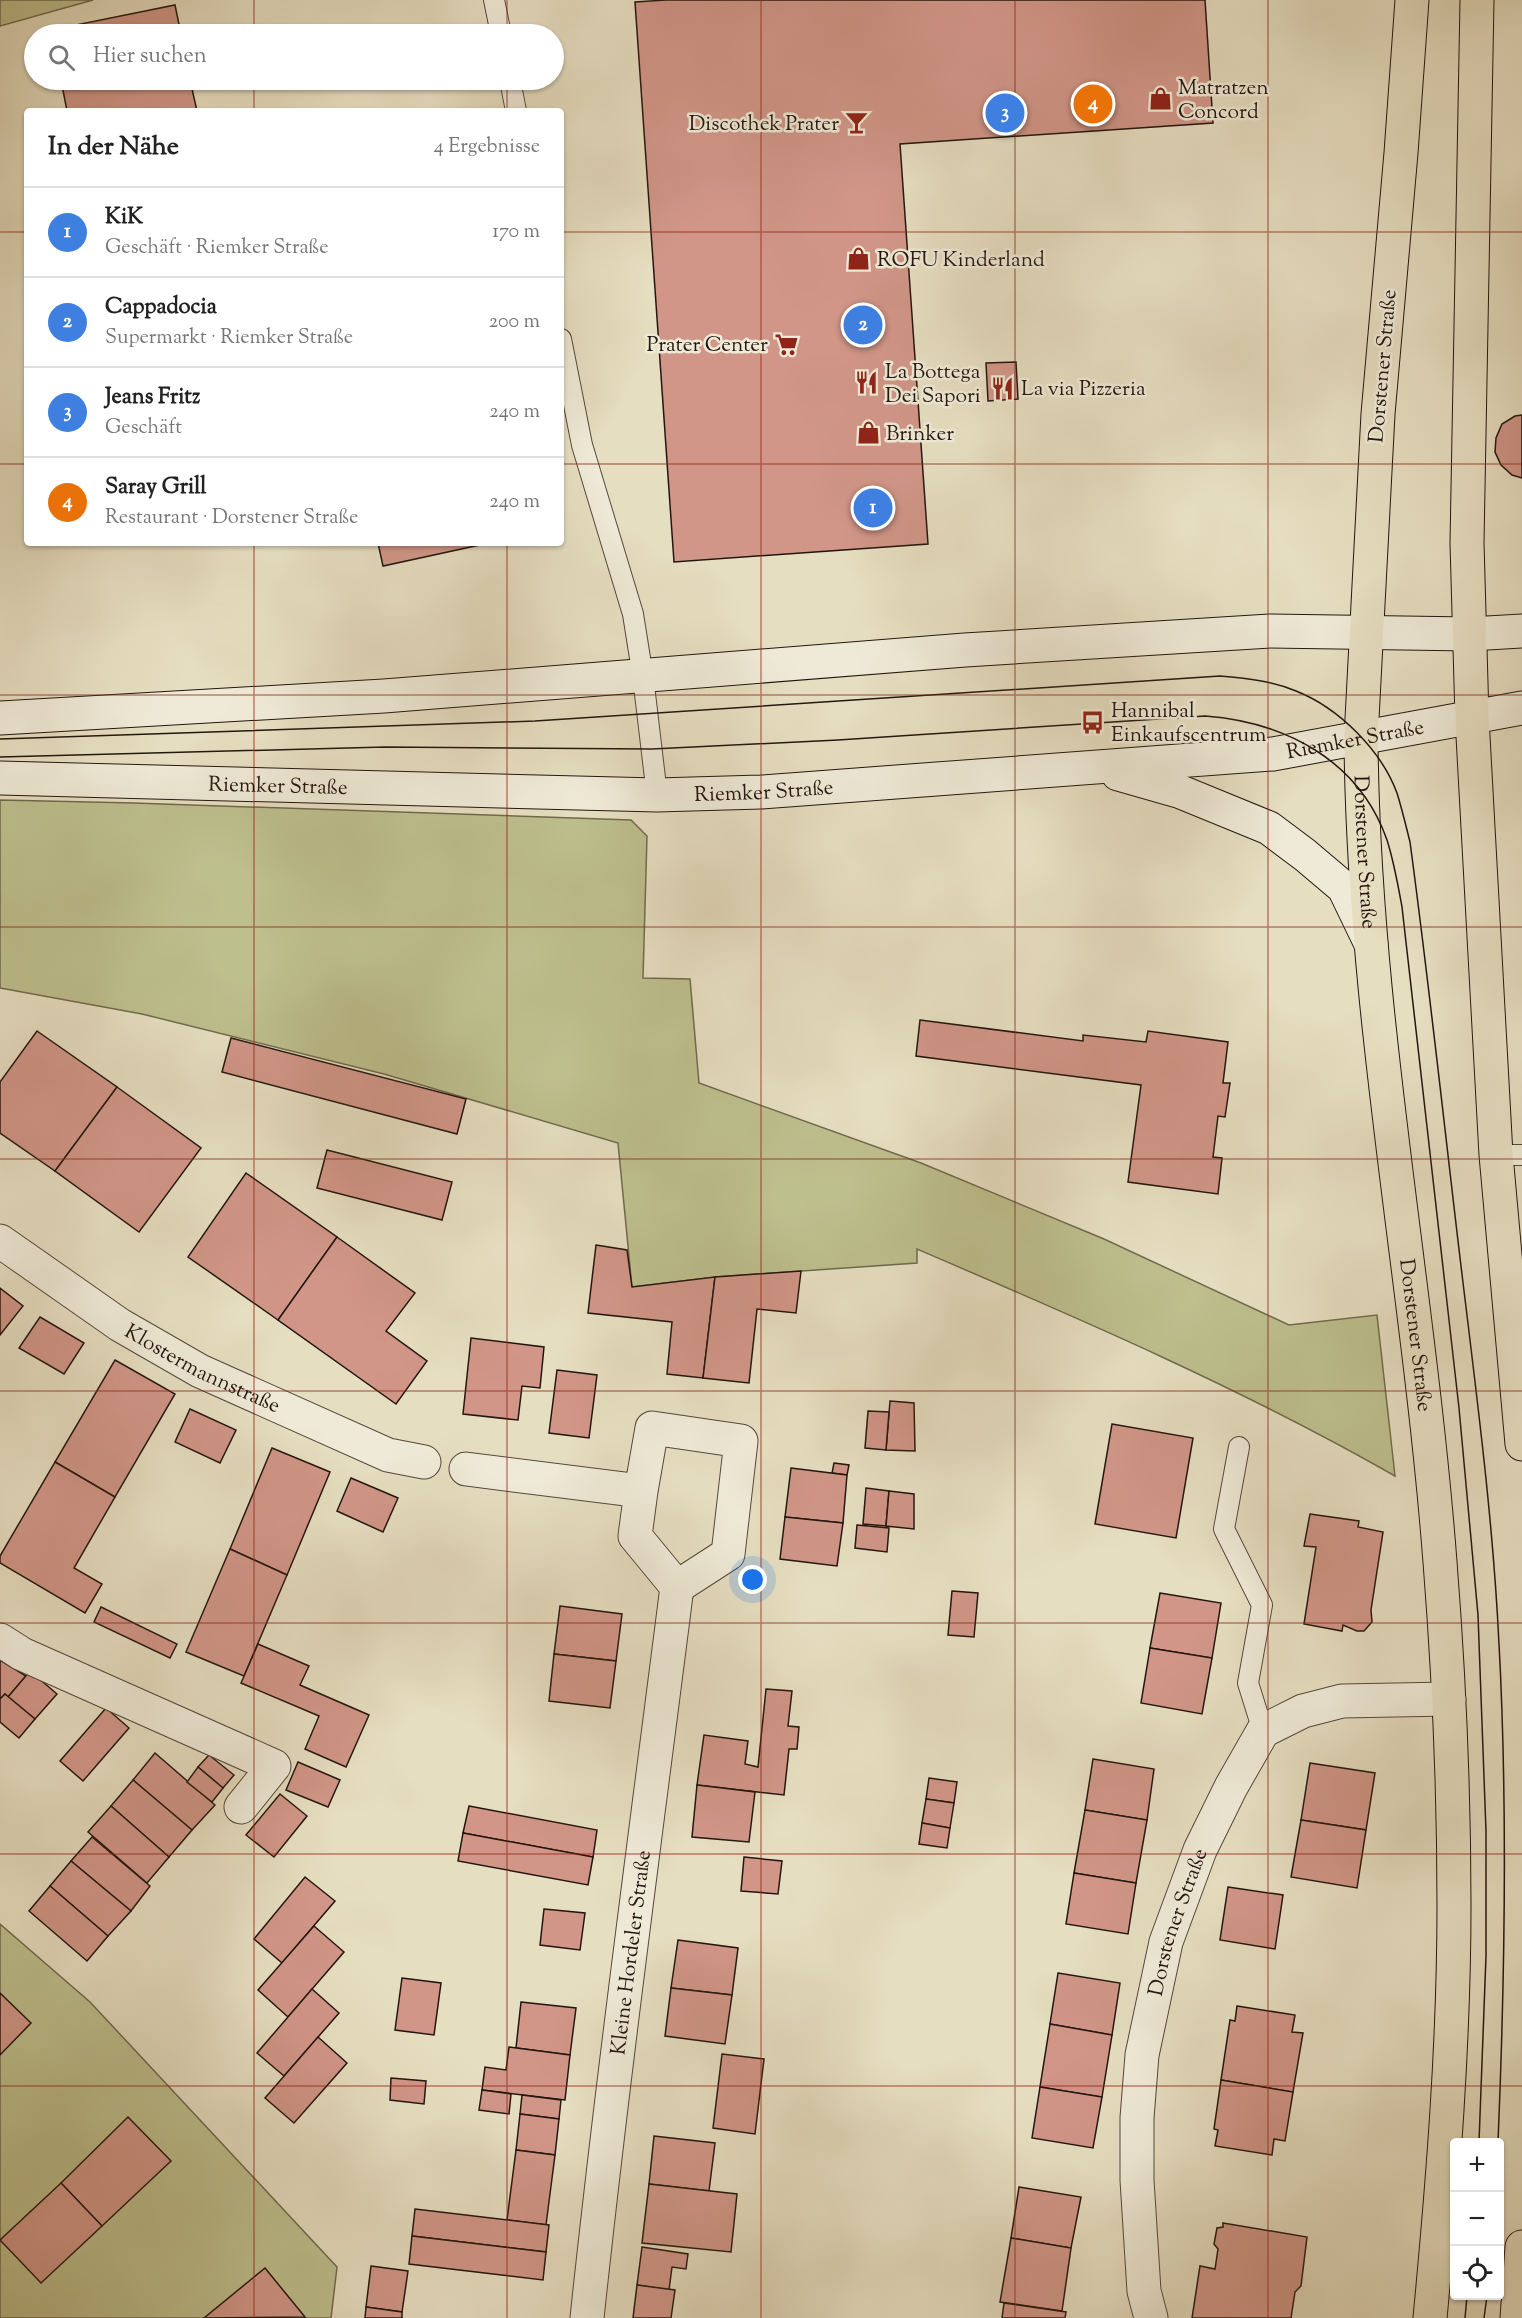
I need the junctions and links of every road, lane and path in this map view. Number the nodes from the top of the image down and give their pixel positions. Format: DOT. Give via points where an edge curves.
graph roads {
  1 [pos="494,0"];
  2 [pos="1412,0"];
  3 [pos="1477,0"];
  4 [pos="499,24"];
  5 [pos="512,90"];
  6 [pos="515,108"];
  7 [pos="564,354"];
  8 [pos="1365,631"];
  9 [pos="1522,631"];
  10 [pos="1470,634"];
  11 [pos="643,677"];
  12 [pos="1522,708"];
  13 [pos="1472,717"];
  14 [pos="0,718"];
  15 [pos="1361,738"];
  16 [pos="1099,769"];
  17 [pos="0,778"];
  18 [pos="657,795"];
  19 [pos="1371,944"];
  20 [pos="1509,1155"];
  21 [pos="0,1240"];
  22 [pos="1522,1352"];
  23 [pos="1518,1397"];
  24 [pos="1522,1444"];
  25 [pos="1239,1447"];
  26 [pos="424,1462"];
  27 [pos="466,1469"];
  28 [pos="641,1491"];
  29 [pos="677,1587"];
  30 [pos="0,1640"];
  31 [pos="1449,1699"];
  32 [pos="1263,1731"];
  33 [pos="241,1807"];
  34 [pos="1522,2247"];
  35 [pos="587,2318"];
  36 [pos="1151,2318"];
  37 [pos="1430,2318"];
  38 [pos="1517,2318"];
  1 -- 4 [label="lane"];
  2 -- 8 [label="main road, Dorstener Straße" via="1377,414"];
  3 -- 10 [label="main road" via="1467,543"];
  5 -- 6 [label="lane"];
  7 -- 11 [label="lane" via="582,444 633,614"];
  8 -- 10 [label="main road"];
  8 -- 11 [label="main road" via="1270,631 965,650"];
  8 -- 15 [label="main road, Dorstener Straße"];
  9 -- 10 [label="main road"];
  10 -- 13 [label="main road"];
  11 -- 14 [label="main road"];
  11 -- 18 [label="lane"];
  12 -- 13 [label="main road, Riemker Straße"];
  13 -- 15 [label="main road, Riemker Straße"];
  13 -- 20 [label="main road"];
  15 -- 16 [label="main road, Riemker Straße" via="1273,754"];
  15 -- 19 [label="main road, Dorstener Straße"];
  16 -- 18 [label="main road, Riemker Straße" via="761,792"];
  16 -- 19 [label="main road" via="1181,792 1269,828 1344,888"];
  17 -- 18 [label="main road, Riemker Straße"];
  19 -- 31 [label="main road, Dorstener Straße" via="1428,1435"];
  20 -- 23 [label="main road"];
  21 -- 26 [label="main road, Klostermannstraße" via="120,1325 200,1371 388,1455"];
  22 -- 23 [label="lane"];
  23 -- 24 [label="main road"];
  25 -- 32 [label="lane" via="1224,1529 1262,1605 1248,1683"];
  27 -- 28 [label="main road"];
  28 -- 29 [label="main road" via="635,1536"];
  28 -- 29 [label="main road" via="652,1428 741,1441 728,1554"];
  29 -- 35 [label="main road, Kleine Hordeler Straße"];
  30 -- 33 [label="main road" via="22,1654 274,1766"];
  31 -- 32 [label="main road" via="1342,1701 1303,1711"];
  31 -- 37 [label="main road, Dorstener Straße" via="1454,1904 1450,2051 1444,2174"];
  32 -- 36 [label="main road, Dorstener Straße" via="1200,1850 1166,1942 1142,2055 1137,2180 1144,2291"];
  34 -- 38 [label="main road"];
}
